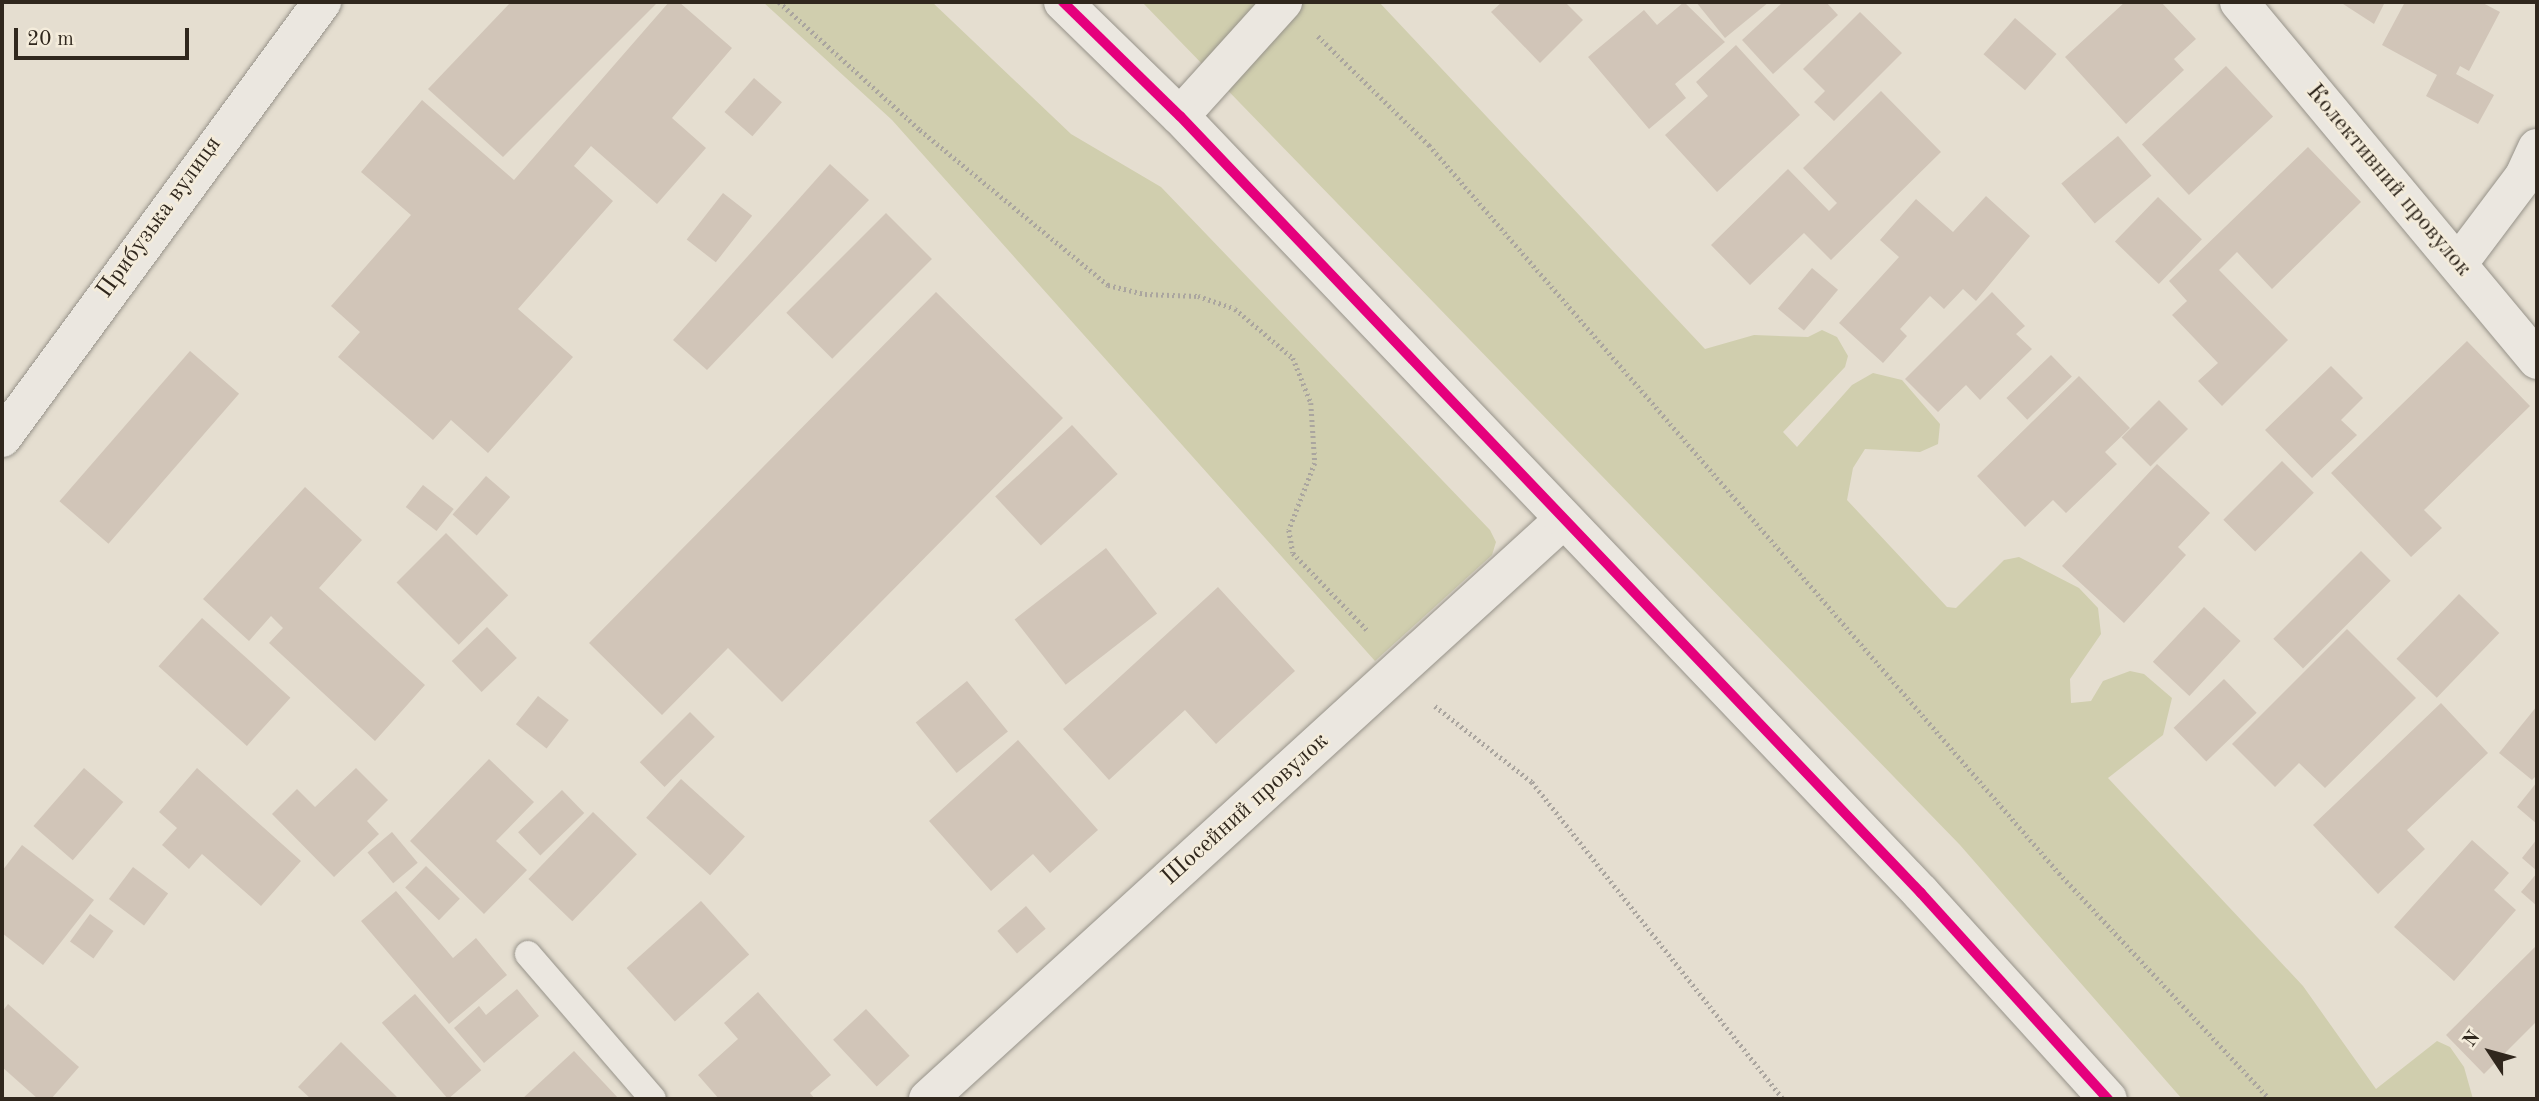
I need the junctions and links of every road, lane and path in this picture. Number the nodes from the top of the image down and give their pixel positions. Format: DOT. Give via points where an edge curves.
graph roads {
  1 [pos="322,2"];
  2 [pos="779,2"];
  3 [pos="1063,2"];
  4 [pos="1283,2"];
  5 [pos="2239,2"];
  6 [pos="1313,30"];
  7 [pos="1180,116"];
  8 [pos="2537,148"];
  9 [pos="2458,264"];
  10 [pos="2537,360"];
  11 [pos="2,438"];
  12 [pos="1563,520"];
  13 [pos="1376,640"];
  14 [pos="1432,703"];
  15 [pos="528,954"];
  16 [pos="653,1099"];
  17 [pos="928,1099"];
  18 [pos="1783,1099"];
  19 [pos="2108,1099"];
  20 [pos="2270,1099"];
  1 -- 11 [label="street, Прибузька вулиця"];
  2 -- 13 [label="path" via="920,130 1108,285 1144,294 1198,296 1235,309 1293,358 1311,403 1315,463 1289,530 1293,553"];
  3 -- 7 [label="street"];
  4 -- 7 [label="street"];
  5 -- 9 [label="street, Колективний провулок"];
  6 -- 20 [label="path" via="1429,145 2059,873"];
  7 -- 12 [label="street"];
  8 -- 9 [label="street" via="2524,176"];
  9 -- 10 [label="street, Колективний провулок"];
  12 -- 17 [label="street, Шосейний провулок"];
  12 -- 19 [label="street" via="1921,893"];
  14 -- 18 [label="path" via="1532,782"];
  15 -- 16 [label="lane"];
}
